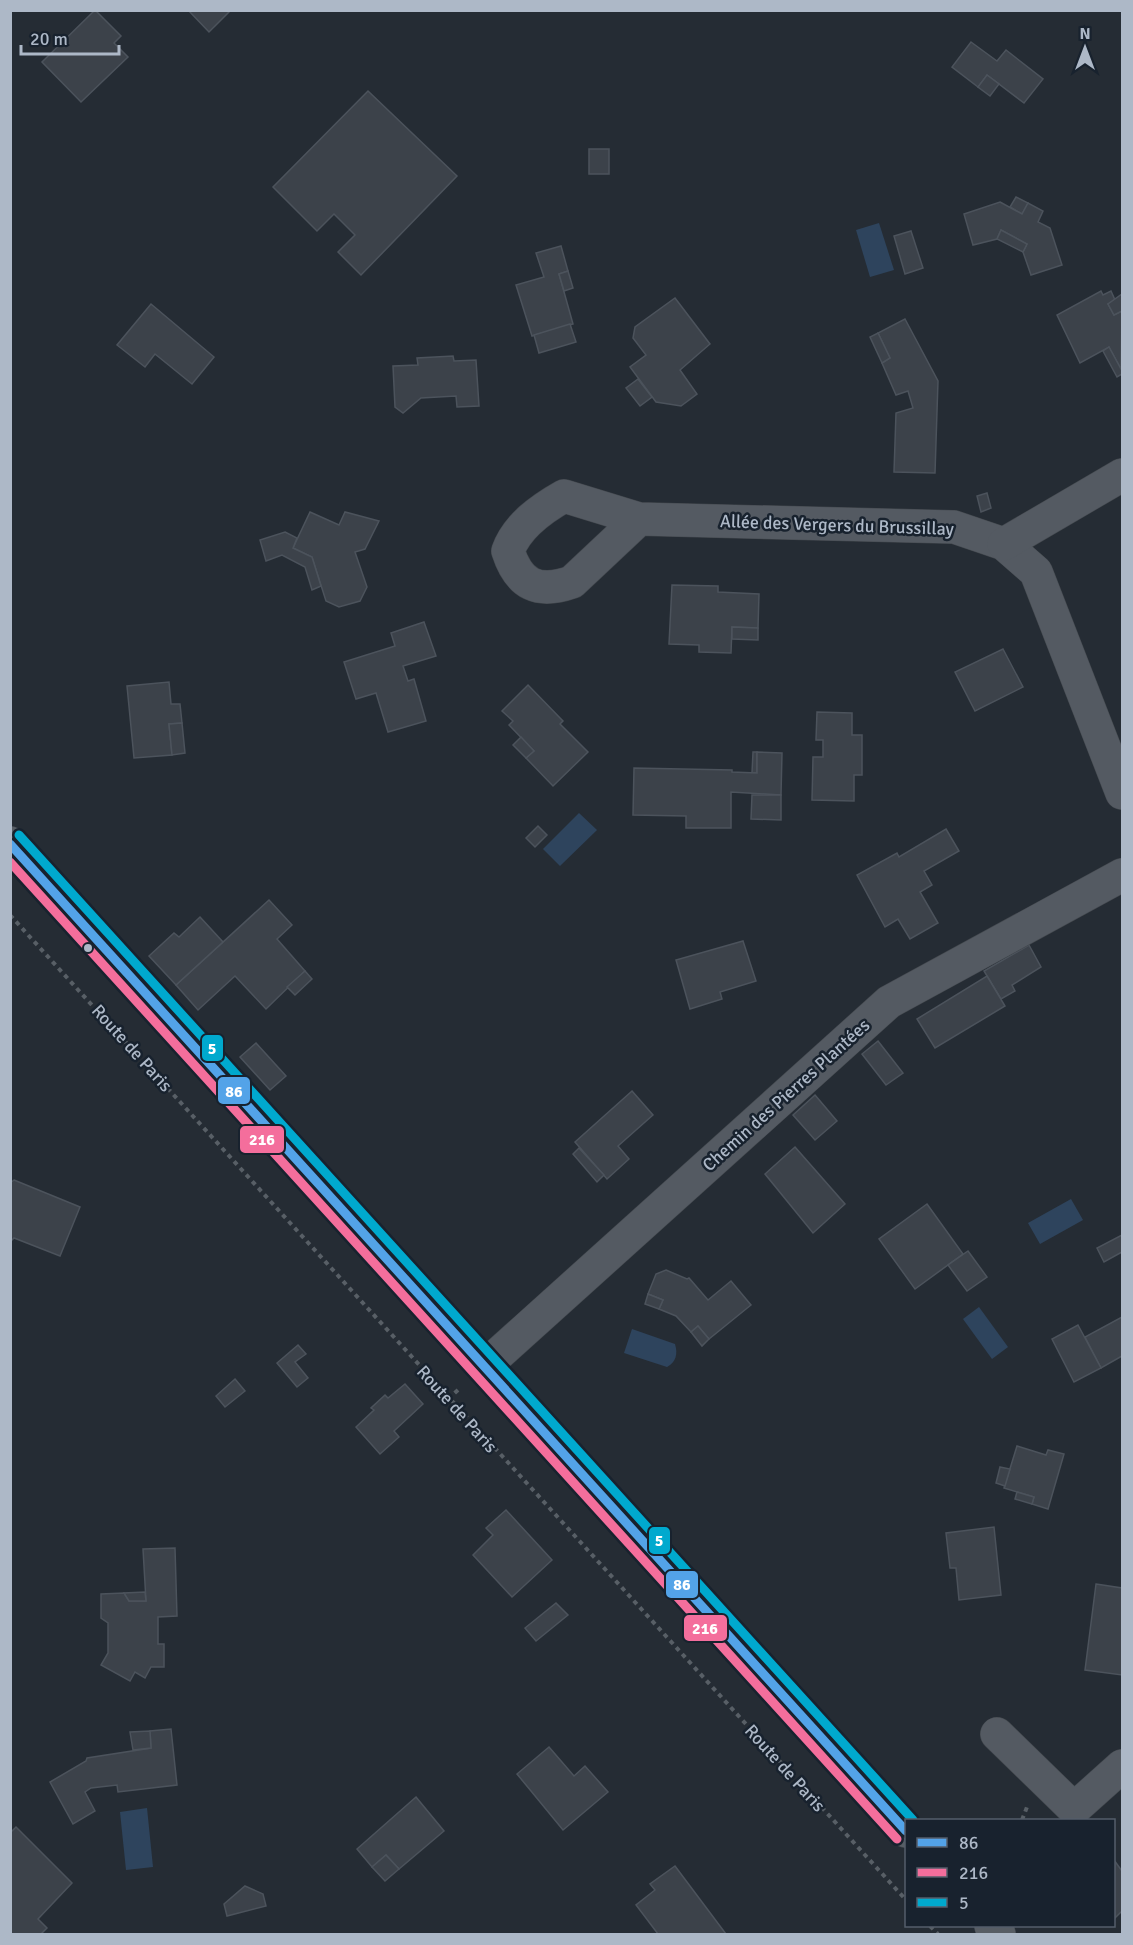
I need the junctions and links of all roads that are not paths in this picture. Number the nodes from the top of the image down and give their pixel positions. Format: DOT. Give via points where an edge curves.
graph roads {
  1 [pos="1122,475"];
  2 [pos="639,519"];
  3 [pos="1004,544"];
  4 [pos="1122,793"];
  5 [pos="15,855"];
  6 [pos="1122,875"];
  7 [pos="485,1366"];
  8 [pos="997,1734"];
  9 [pos="1122,1766"];
  10 [pos="905,1830"];
  1 -- 3 [label="street"];
  2 -- 3 [label="street, Allée des Vergers du Brussillay" via="954,527"];
  3 -- 4 [label="street, Allée des Vergers du Brussillay" via="1036,572"];
  5 -- 7 [label="main road"];
  6 -- 7 [label="street, Chemin des Pierres Plantées" via="889,1002"];
  7 -- 10 [label="main road"];
  8 -- 9 [label="street" via="1074,1809"];
}
